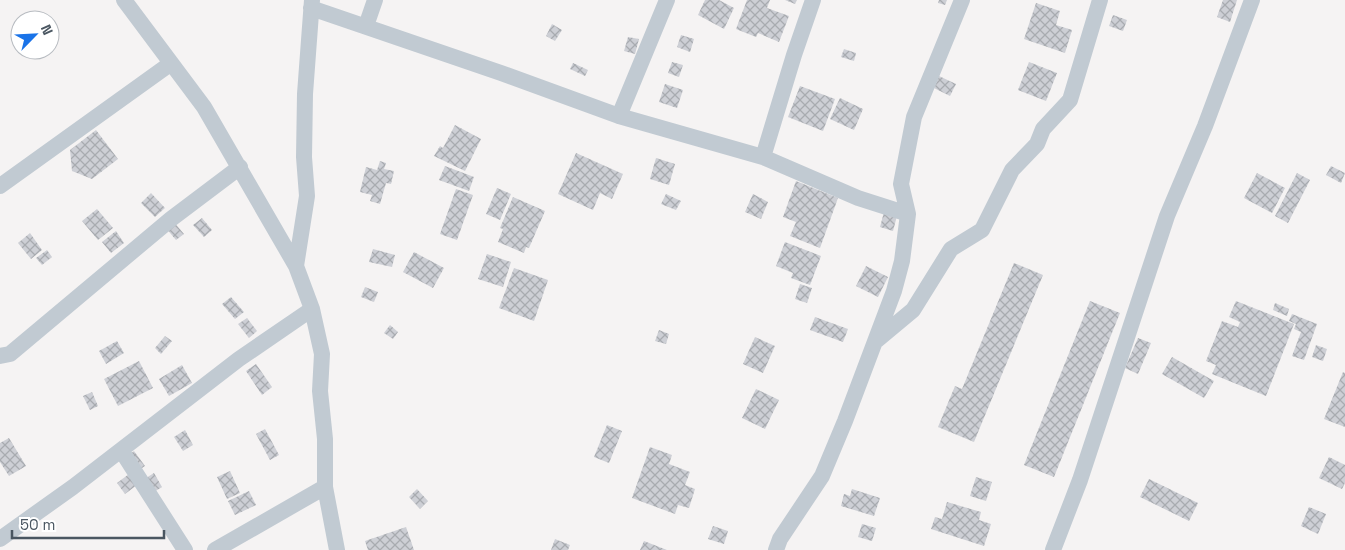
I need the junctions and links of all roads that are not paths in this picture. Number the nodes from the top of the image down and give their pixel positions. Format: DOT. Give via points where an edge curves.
graph roads {
  1 [pos="124,0"];
  2 [pos="375,0"];
  3 [pos="667,0"];
  4 [pos="813,0"];
  5 [pos="962,0"];
  6 [pos="1100,0"];
  7 [pos="1252,0"];
  8 [pos="312,4"];
  9 [pos="366,26"];
  10 [pos="170,64"];
  11 [pos="619,116"];
  12 [pos="763,157"];
  13 [pos="240,168"];
  14 [pos="0,186"];
  15 [pos="908,214"];
  16 [pos="296,266"];
  17 [pos="312,309"];
  18 [pos="876,341"];
  19 [pos="0,356"];
  20 [pos="121,450"];
  21 [pos="325,487"];
  22 [pos="0,539"];
  23 [pos="185,550"];
  24 [pos="215,550"];
  25 [pos="337,550"];
  26 [pos="776,550"];
  27 [pos="1053,550"];
  1 -- 10 [label="street"];
  2 -- 9 [label="street"];
  3 -- 11 [label="street"];
  4 -- 12 [label="street"];
  5 -- 15 [label="street" via="914,117 901,184"];
  6 -- 18 [label="street" via="1070,100 1043,129 1037,144 1012,170 982,230 951,250 913,310"];
  7 -- 27 [label="street" via="1167,216 1083,470"];
  8 -- 9 [label="street"];
  8 -- 16 [label="street" via="304,157 307,196"];
  9 -- 11 [label="street"];
  10 -- 13 [label="street" via="204,107"];
  10 -- 14 [label="street"];
  11 -- 12 [label="street"];
  12 -- 15 [label="street" via="858,198"];
  13 -- 16 [label="street"];
  13 -- 19 [label="street" via="157,231 10,354"];
  15 -- 18 [label="street" via="902,261"];
  16 -- 17 [label="street"];
  17 -- 20 [label="street" via="239,359"];
  17 -- 21 [label="street" via="322,354 320,391"];
  18 -- 26 [label="street" via="822,476"];
  20 -- 22 [label="street"];
  20 -- 23 [label="street"];
  21 -- 24 [label="street"];
  21 -- 25 [label="street"];
}
